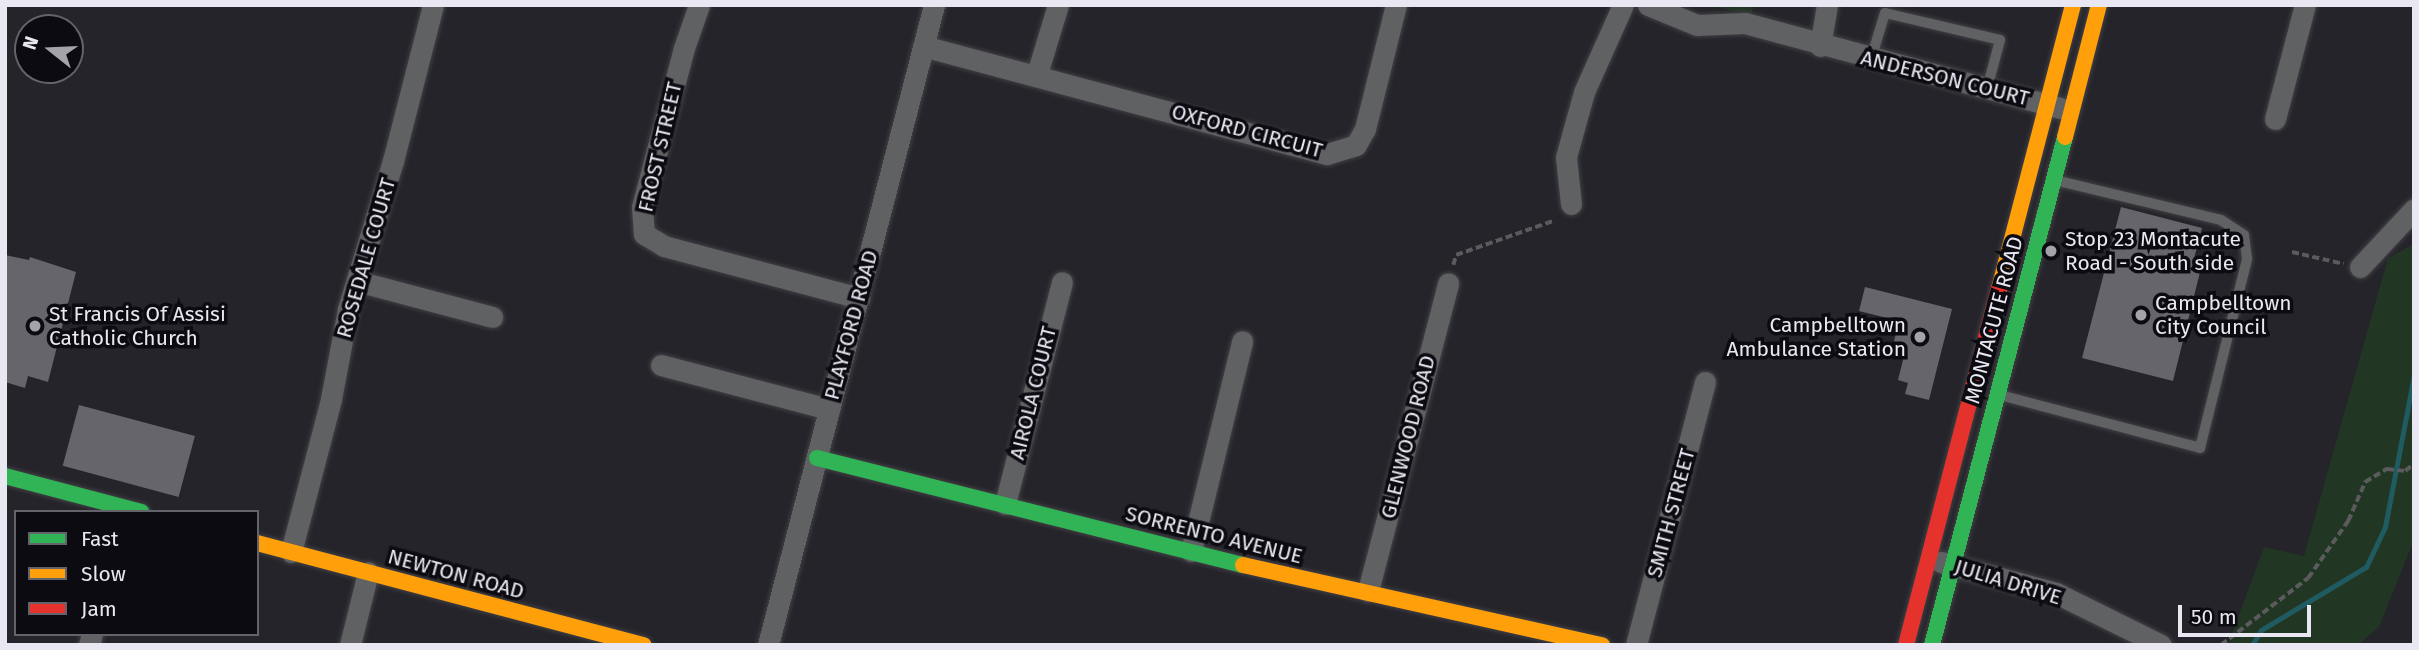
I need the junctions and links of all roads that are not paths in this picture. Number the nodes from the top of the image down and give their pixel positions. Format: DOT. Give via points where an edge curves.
graph roads {
  1 [pos="433,5"];
  2 [pos="699,5"];
  3 [pos="934,5"];
  4 [pos="1058,5"];
  5 [pos="1396,5"];
  6 [pos="1623,5"];
  7 [pos="1648,5"];
  8 [pos="1827,5"];
  9 [pos="2073,5"];
  10 [pos="2099,5"];
  11 [pos="2305,5"];
  12 [pos="923,46"];
  13 [pos="1820,46"];
  14 [pos="1871,59"];
  15 [pos="1037,74"];
  16 [pos="1987,89"];
  17 [pos="2048,105"];
  18 [pos="2071,110"];
  19 [pos="2275,119"];
  20 [pos="2053,180"];
  21 [pos="1571,204"];
  22 [pos="2414,209"];
  23 [pos="2360,267"];
  24 [pos="357,281"];
  25 [pos="1062,282"];
  26 [pos="1447,284"];
  27 [pos="859,298"];
  28 [pos="492,317"];
  29 [pos="1242,341"];
  30 [pos="661,365"];
  31 [pos="1705,382"];
  32 [pos="1997,394"];
  33 [pos="829,409"];
  34 [pos="817,458"];
  35 [pos="5,476"];
  36 [pos="46,504"];
  37 [pos="1005,504"];
  38 [pos="68,510"];
  39 [pos="130,510"];
  40 [pos="259,544"];
  41 [pos="1191,551"];
  42 [pos="291,552"];
  43 [pos="1929,559"];
  44 [pos="1953,565"];
  45 [pos="363,585"];
  46 [pos="1368,591"];
  47 [pos="350,645"];
  48 [pos="644,645"];
  49 [pos="768,645"];
  50 [pos="1602,645"];
  51 [pos="1636,645"];
  52 [pos="1906,645"];
  53 [pos="1932,645"];
  54 [pos="2161,645"];
  1 -- 24 [label="street, ROSEDALE COURT"];
  2 -- 27 [label="street, FROST STREET" via="642,207 644,234 672,249"];
  3 -- 12 [label="street, PLAYFORD ROAD"];
  4 -- 15 [label="street"];
  5 -- 15 [label="street, OXFORD CIRCUIT" via="1365,129 1356,145 1342,152 1327,154"];
  6 -- 21 [label="street" via="1584,92 1566,157"];
  7 -- 13 [label="street, ANDERSON COURT" via="1697,25 1745,23"];
  8 -- 13 [label="street"];
  9 -- 17 [label="main road, MONTACUTE ROAD"];
  10 -- 18 [label="main road, MONTACUTE ROAD"];
  11 -- 19 [label="street"];
  12 -- 15 [label="street, OXFORD CIRCUIT"];
  12 -- 27 [label="street, PLAYFORD ROAD"];
  13 -- 14 [label="street, ANDERSON COURT"];
  14 -- 16 [label="street, ANDERSON COURT"];
  14 -- 16 [label="lane" via="1885,13 2000,40"];
  16 -- 17 [label="street, ANDERSON COURT"];
  17 -- 18 [label="street, ANDERSON COURT"];
  17 -- 43 [label="main road, MONTACUTE ROAD"];
  18 -- 20 [label="main road, MONTACUTE ROAD"];
  20 -- 32 [label="main road, MONTACUTE ROAD"];
  20 -- 32 [label="lane" via="2221,220 2244,235 2247,259 2200,449"];
  22 -- 23 [label="street"];
  24 -- 28 [label="street"];
  24 -- 42 [label="street, ROSEDALE COURT"];
  25 -- 37 [label="street, AIROLA COURT"];
  26 -- 46 [label="street, GLENWOOD ROAD"];
  27 -- 33 [label="street, PLAYFORD ROAD"];
  29 -- 41 [label="street"];
  30 -- 33 [label="street"];
  31 -- 51 [label="street, SMITH STREET"];
  32 -- 44 [label="main road, MONTACUTE ROAD"];
  33 -- 34 [label="street, PLAYFORD ROAD"];
  34 -- 37 [label="main road, SORRENTO AVENUE"];
  34 -- 49 [label="street, PLAYFORD ROAD"];
  35 -- 39 [label="main road"];
  36 -- 38 [label="main road"];
  37 -- 41 [label="main road, SORRENTO AVENUE"];
  40 -- 42 [label="main road, NEWTON ROAD"];
  41 -- 46 [label="main road, SORRENTO AVENUE" via="1319,584"];
  42 -- 45 [label="main road, NEWTON ROAD"];
  43 -- 44 [label="street, JULIA DRIVE"];
  43 -- 52 [label="main road, MONTACUTE ROAD"];
  44 -- 53 [label="main road, MONTACUTE ROAD"];
  44 -- 54 [label="street, JULIA DRIVE" via="2056,593"];
  45 -- 47 [label="street"];
  45 -- 48 [label="main road, NEWTON ROAD"];
  46 -- 50 [label="main road, SORRENTO AVENUE"];
}
